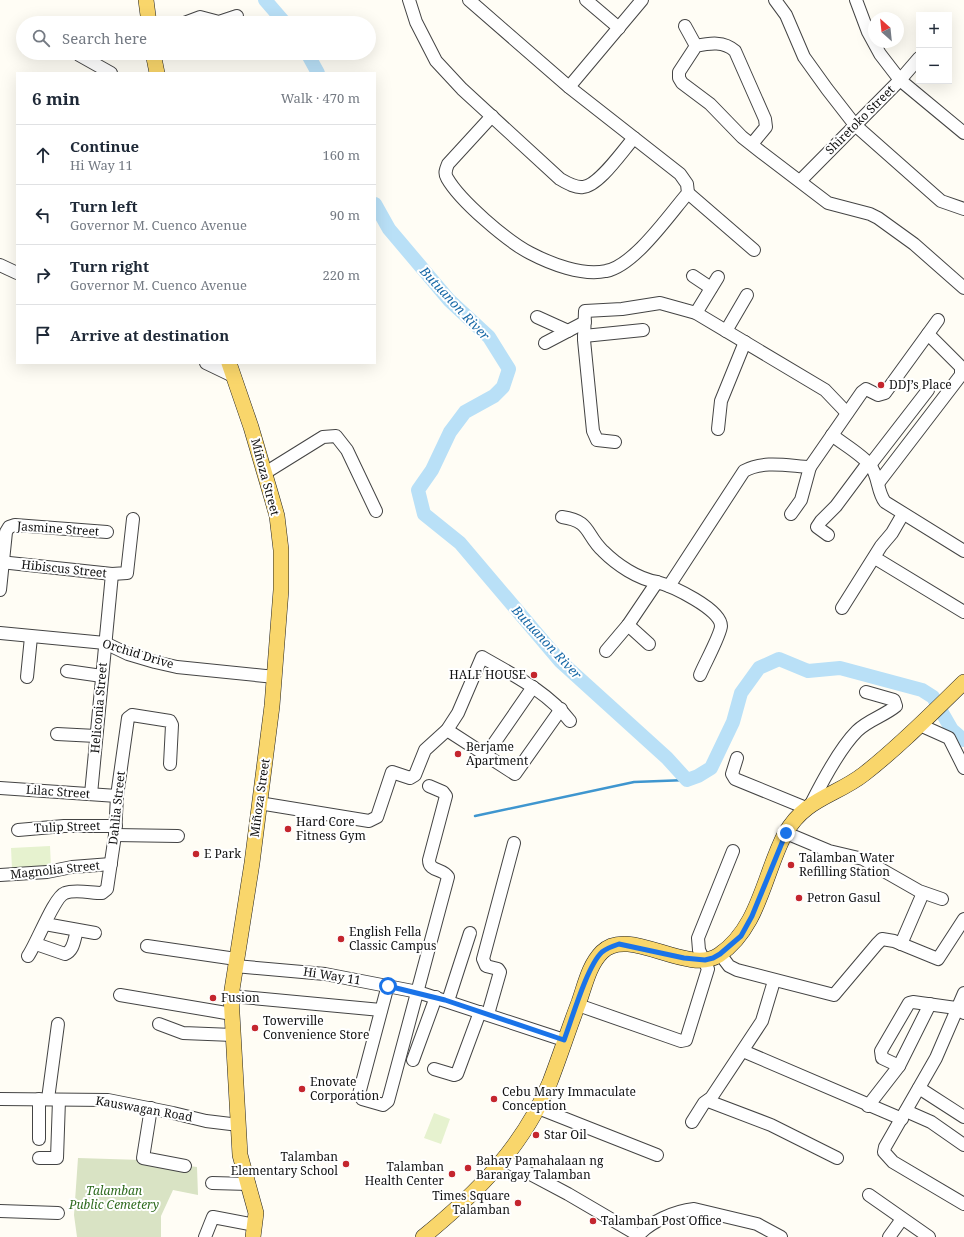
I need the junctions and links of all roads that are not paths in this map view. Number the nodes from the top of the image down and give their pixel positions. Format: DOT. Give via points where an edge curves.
graph roads {
  1 [pos="146,0"];
  2 [pos="409,0"];
  3 [pos="469,0"];
  4 [pos="586,0"];
  5 [pos="642,0"];
  6 [pos="775,0"];
  7 [pos="856,0"];
  8 [pos="148,16"];
  9 [pos="685,26"];
  10 [pos="619,28"];
  11 [pos="696,46"];
  12 [pos="88,60"];
  13 [pos="154,60"];
  14 [pos="916,61"];
  15 [pos="109,72"];
  16 [pos="157,72"];
  17 [pos="900,80"];
  18 [pos="569,87"];
  19 [pos="492,116"];
  20 [pos="855,124"];
  21 [pos="964,133"];
  22 [pos="634,138"];
  23 [pos="752,144"];
  24 [pos="800,181"];
  25 [pos="688,193"];
  26 [pos="964,209"];
  27 [pos="754,250"];
  28 [pos="0,265"];
  29 [pos="16,273"];
  30 [pos="693,276"];
  31 [pos="964,288"];
  32 [pos="748,295"];
  33 [pos="696,313"];
  34 [pos="537,317"];
  35 [pos="938,320"];
  36 [pos="585,322"];
  37 [pos="643,330"];
  38 [pos="568,331"];
  39 [pos="726,331"];
  40 [pos="928,334"];
  41 [pos="584,336"];
  42 [pos="745,342"];
  43 [pos="545,343"];
  44 [pos="210,364"];
  45 [pos="231,369"];
  46 [pos="928,390"];
  47 [pos="847,413"];
  48 [pos="718,429"];
  49 [pos="832,435"];
  50 [pos="615,442"];
  51 [pos="869,464"];
  52 [pos="810,467"];
  53 [pos="265,473"];
  54 [pos="879,482"];
  55 [pos="376,511"];
  56 [pos="791,514"];
  57 [pos="903,514"];
  58 [pos="562,517"];
  59 [pos="133,519"];
  60 [pos="108,532"];
  61 [pos="828,535"];
  62 [pos="964,551"];
  63 [pos="875,558"];
  64 [pos="2,563"];
  65 [pos="112,574"];
  66 [pos="657,582"];
  67 [pos="669,586"];
  68 [pos="0,590"];
  69 [pos="842,608"];
  70 [pos="964,612"];
  71 [pos="628,625"];
  72 [pos="0,634"];
  73 [pos="31,636"];
  74 [pos="105,643"];
  75 [pos="649,644"];
  76 [pos="606,651"];
  77 [pos="67,671"];
  78 [pos="700,675"];
  79 [pos="102,676"];
  80 [pos="27,677"];
  81 [pos="275,677"];
  82 [pos="964,682"];
  83 [pos="533,687"];
  84 [pos="866,692"];
  85 [pos="561,709"];
  86 [pos="570,721"];
  87 [pos="920,725"];
  88 [pos="447,730"];
  89 [pos="57,734"];
  90 [pos="96,736"];
  91 [pos="486,755"];
  92 [pos="737,758"];
  93 [pos="170,764"];
  94 [pos="964,768"];
  95 [pos="429,786"];
  96 [pos="0,788"];
  97 [pos="91,794"];
  98 [pos="117,796"];
  99 [pos="259,803"];
  100 [pos="808,806"];
  101 [pos="18,830"];
  102 [pos="115,831"];
  103 [pos="786,833"];
  104 [pos="178,836"];
  105 [pos="514,843"];
  106 [pos="733,851"];
  107 [pos="110,864"];
  108 [pos="0,875"];
  109 [pos="923,893"];
  110 [pos="942,899"];
  111 [pos="964,919"];
  112 [pos="45,924"];
  113 [pos="77,930"];
  114 [pos="95,933"];
  115 [pos="470,933"];
  116 [pos="36,944"];
  117 [pos="901,944"];
  118 [pos="146,946"];
  119 [pos="720,954"];
  120 [pos="28,956"];
  121 [pos="705,960"];
  122 [pos="235,963"];
  123 [pos="774,981"];
  124 [pos="388,986"];
  125 [pos="418,992"];
  126 [pos="964,993"];
  127 [pos="120,995"];
  128 [pos="231,996"];
  129 [pos="436,997"];
  130 [pos="448,1001"];
  131 [pos="930,1004"];
  132 [pos="578,1005"];
  133 [pos="381,1010"];
  134 [pos="960,1010"];
  135 [pos="484,1013"];
  136 [pos="232,1014"];
  137 [pos="58,1024"];
  138 [pos="158,1024"];
  139 [pos="233,1035"];
  140 [pos="564,1040"];
  141 [pos="743,1051"];
  142 [pos="413,1060"];
  143 [pos="899,1066"];
  144 [pos="434,1069"];
  145 [pos="919,1088"];
  146 [pos="0,1099"];
  147 [pos="49,1100"];
  148 [pos="708,1101"];
  149 [pos="868,1106"];
  150 [pos="151,1108"];
  151 [pos="538,1108"];
  152 [pos="904,1115"];
  153 [pos="964,1117"];
  154 [pos="692,1122"];
  155 [pos="239,1125"];
  156 [pos="39,1139"];
  157 [pos="964,1145"];
  158 [pos="658,1155"];
  159 [pos="39,1158"];
  160 [pos="837,1158"];
  161 [pos="504,1160"];
  162 [pos="185,1166"];
  163 [pos="212,1183"];
  164 [pos="248,1184"];
  165 [pos="869,1195"];
  166 [pos="964,1204"];
  167 [pos="0,1211"];
  168 [pos="58,1213"];
  169 [pos="902,1219"];
  170 [pos="254,1231"];
  171 [pos="426,1236"];
  172 [pos="638,1236"];
  173 [pos="205,1237"];
  174 [pos="781,1237"];
  175 [pos="890,1237"];
  176 [pos="929,1237"];
  1 -- 8 [label="main road"];
  2 -- 19 [label="street" via="416,22 436,61"];
  3 -- 18 [label="street"];
  4 -- 10 [label="street"];
  5 -- 10 [label="street"];
  6 -- 20 [label="street" via="786,15 804,57"];
  7 -- 17 [label="street" via="868,32 880,54"];
  9 -- 11 [label="street"];
  10 -- 18 [label="street"];
  11 -- 23 [label="street" via="680,68 679,80 710,104"];
  11 -- 23 [label="street" via="722,44 730,46 735,51 765,119 766,127"];
  12 -- 15 [label="street"];
  13 -- 16 [label="main road"];
  14 -- 17 [label="street, Shiretoko Street"];
  17 -- 20 [label="street, Shiretoko Street"];
  17 -- 21 [label="street"];
  18 -- 22 [label="street"];
  19 -- 22 [label="street" via="551,172 576,186 584,187 598,178"];
  19 -- 25 [label="street" via="448,164 445,171 447,178 492,225 519,246 545,259 593,272 617,268 631,258"];
  20 -- 24 [label="street, Shiretoko Street"];
  20 -- 26 [label="street" via="941,201"];
  22 -- 25 [label="street" via="680,174 687,184"];
  23 -- 24 [label="street"];
  24 -- 31 [label="street" via="828,203 878,218 914,244"];
  25 -- 27 [label="street"];
  28 -- 29 [label="street"];
  30 -- 33 [label="street" via="714,282"];
  32 -- 39 [label="street"];
  33 -- 36 [label="street" via="660,303 585,311"];
  33 -- 39 [label="street"];
  34 -- 38 [label="street"];
  35 -- 40 [label="street"];
  36 -- 38 [label="street"];
  36 -- 41 [label="street"];
  37 -- 41 [label="street"];
  38 -- 43 [label="street"];
  39 -- 42 [label="street"];
  40 -- 47 [label="street" via="885,393 878,395 866,389"];
  40 -- 54 [label="street" via="961,367 961,375"];
  41 -- 50 [label="street" via="593,431 597,440"];
  42 -- 47 [label="street" via="825,390"];
  42 -- 48 [label="street" via="721,401"];
  44 -- 45 [label="street"];
  45 -- 53 [label="main road, Miñoza Street"];
  46 -- 51 [label="street"];
  47 -- 49 [label="street"];
  49 -- 51 [label="street"];
  49 -- 52 [label="street"];
  51 -- 54 [label="street"];
  51 -- 61 [label="street" via="817,527"];
  52 -- 56 [label="street" via="801,500"];
  52 -- 67 [label="street" via="764,465 752,466 744,471"];
  53 -- 55 [label="street" via="323,436 336,436 347,450"];
  53 -- 81 [label="main road, Miñoza Street" via="277,516 281,550"];
  54 -- 57 [label="street" via="882,499"];
  57 -- 62 [label="street"];
  57 -- 63 [label="street"];
  58 -- 66 [label="street" via="578,520 602,551 618,564 647,580"];
  59 -- 65 [label="street, Hibiscus Street" via="127,573"];
  60 -- 64 [label="street, Jasmine Street" via="15,525 9,527 6,532"];
  63 -- 69 [label="street"];
  63 -- 70 [label="street"];
  64 -- 65 [label="street, Hibiscus Street"];
  64 -- 68 [label="street"];
  65 -- 74 [label="street, Heliconia Street"];
  66 -- 67 [label="street"];
  66 -- 71 [label="street"];
  67 -- 78 [label="street" via="708,608 719,618 721,627"];
  71 -- 75 [label="street"];
  71 -- 76 [label="street"];
  72 -- 73 [label="street, Orchid Drive"];
  73 -- 74 [label="street, Orchid Drive"];
  73 -- 80 [label="street"];
  74 -- 79 [label="street, Heliconia Street"];
  74 -- 81 [label="street, Orchid Drive" via="128,654 177,667"];
  77 -- 79 [label="street"];
  79 -- 90 [label="street, Heliconia Street"];
  81 -- 99 [label="main road, Miñoza Street"];
  82 -- 87 [label="main road"];
  83 -- 85 [label="street"];
  83 -- 88 [label="street" via="482,657 458,713"];
  83 -- 91 [label="street"];
  84 -- 100 [label="street" via="894,700 896,706 874,718 857,732"];
  85 -- 86 [label="street"];
  85 -- 91 [label="street" via="515,774"];
  87 -- 94 [label="street" via="949,738"];
  87 -- 100 [label="main road" via="863,775"];
  88 -- 91 [label="street"];
  88 -- 99 [label="street" via="425,750 415,775 412,777 392,772 374,820"];
  89 -- 90 [label="street"];
  90 -- 97 [label="street, Heliconia Street"];
  92 -- 100 [label="street" via="732,774 734,779"];
  93 -- 98 [label="street, Dahlia Street" via="170,721 132,715 127,720"];
  95 -- 125 [label="street" via="443,792 446,797 429,865 444,872 448,877"];
  96 -- 97 [label="street, Lilac Street"];
  97 -- 98 [label="street, Lilac Street"];
  98 -- 102 [label="street, Dahlia Street"];
  99 -- 122 [label="main road, Miñoza Street"];
  100 -- 103 [label="main road"];
  101 -- 102 [label="street, Tulip Street" via="64,826"];
  102 -- 104 [label="street, Tulip Street"];
  102 -- 107 [label="street, Dahlia Street"];
  103 -- 109 [label="street" via="829,852 864,859"];
  103 -- 119 [label="main road" via="741,936"];
  105 -- 135 [label="street" via="484,959 486,966 500,972"];
  106 -- 121 [label="street" via="698,938 699,950"];
  107 -- 108 [label="street, Magnolia Street"];
  107 -- 112 [label="street, Dahlia Street" via="107,889 102,893 64,893 54,904"];
  109 -- 110 [label="street"];
  109 -- 117 [label="street"];
  111 -- 117 [label="street" via="938,959"];
  112 -- 113 [label="street"];
  112 -- 116 [label="street"];
  113 -- 114 [label="street"];
  113 -- 116 [label="street" via="68,953"];
  115 -- 130 [label="street"];
  116 -- 120 [label="street"];
  117 -- 123 [label="street" via="882,939 834,995"];
  118 -- 122 [label="street, Hi Way 11"];
  119 -- 121 [label="main road"];
  119 -- 123 [label="street" via="729,966 737,970"];
  121 -- 132 [label="main road" via="619,944 610,947 602,952 590,969"];
  121 -- 132 [label="street" via="707,974 686,1040 681,1041"];
  122 -- 124 [label="street, Hi Way 11"];
  122 -- 128 [label="main road, Miñoza Street"];
  123 -- 141 [label="street" via="762,1021"];
  124 -- 125 [label="street, Hi Way 11"];
  124 -- 133 [label="street"];
  125 -- 129 [label="street, Hi Way 11"];
  125 -- 133 [label="street" via="388,1101 382,1105 362,1099 359,1094"];
  126 -- 134 [label="street"];
  127 -- 136 [label="street"];
  128 -- 133 [label="street"];
  128 -- 136 [label="main road, Miñoza Street"];
  129 -- 130 [label="street, Hi Way 11"];
  129 -- 142 [label="street"];
  130 -- 135 [label="street, Hi Way 11"];
  131 -- 134 [label="street"];
  131 -- 143 [label="street"];
  131 -- 143 [label="street" via="909,1003 881,1051 882,1058"];
  132 -- 140 [label="main road"];
  134 -- 145 [label="street"];
  135 -- 140 [label="street, Hi Way 11"];
  135 -- 144 [label="street" via="457,1074"];
  136 -- 139 [label="main road, Miñoza Street"];
  137 -- 147 [label="street"];
  138 -- 139 [label="street" via="183,1033"];
  139 -- 155 [label="main road, Miñoza Street"];
  140 -- 151 [label="main road"];
  141 -- 148 [label="street"];
  141 -- 149 [label="street"];
  143 -- 149 [label="street"];
  145 -- 152 [label="street"];
  145 -- 153 [label="street"];
  146 -- 147 [label="street, Kauswagan Road"];
  147 -- 150 [label="street, Kauswagan Road" via="108,1100"];
  147 -- 156 [label="street"];
  147 -- 159 [label="street" via="57,1158"];
  148 -- 154 [label="street"];
  148 -- 160 [label="street" via="771,1125"];
  149 -- 152 [label="street"];
  150 -- 155 [label="street, Kauswagan Road" via="206,1121"];
  150 -- 162 [label="street" via="143,1158"];
  151 -- 158 [label="street"];
  151 -- 161 [label="main road" via="518,1143"];
  152 -- 157 [label="street" via="931,1122"];
  152 -- 166 [label="street" via="884,1149 885,1155"];
  155 -- 164 [label="main road, Miñoza Street" via="240,1155"];
  161 -- 171 [label="main road" via="463,1203"];
  161 -- 172 [label="street"];
  163 -- 164 [label="street"];
  164 -- 170 [label="main road, Miñoza Street" via="256,1213"];
  165 -- 169 [label="street"];
  167 -- 168 [label="street"];
  169 -- 175 [label="street"];
  169 -- 176 [label="street"];
  170 -- 173 [label="street" via="213,1217"];
  172 -- 174 [label="street" via="655,1222 684,1210 694,1209 757,1224"];
}
